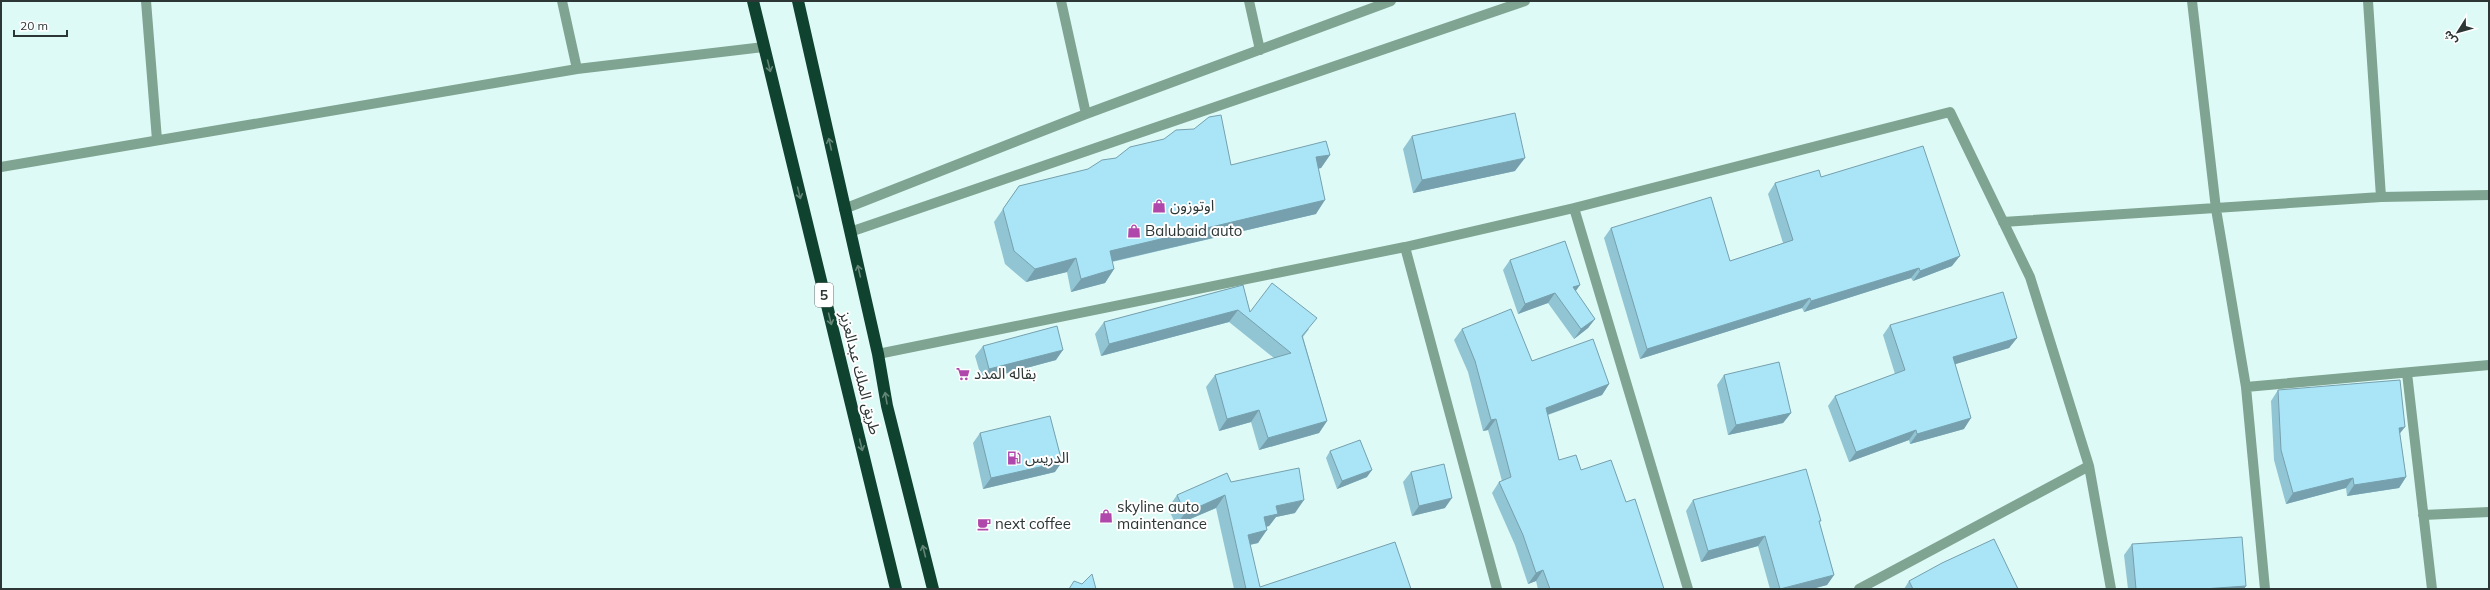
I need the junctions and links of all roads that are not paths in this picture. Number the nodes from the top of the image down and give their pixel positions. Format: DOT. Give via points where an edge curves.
graph roads {
  1 [pos="146,1"];
  2 [pos="562,1"];
  3 [pos="753,1"];
  4 [pos="798,1"];
  5 [pos="1061,1"];
  6 [pos="1249,1"];
  7 [pos="1391,1"];
  8 [pos="1525,1"];
  9 [pos="2192,1"];
  10 [pos="2368,1"];
  11 [pos="764,47"];
  12 [pos="1260,50"];
  13 [pos="577,69"];
  14 [pos="1086,114"];
  15 [pos="156,140"];
  16 [pos="1,167"];
  17 [pos="2489,195"];
  18 [pos="2381,197"];
  19 [pos="1574,208"];
  20 [pos="844,209"];
  21 [pos="2216,209"];
  22 [pos="2003,222"];
  23 [pos="850,232"];
  24 [pos="1405,247"];
  25 [pos="878,354"];
  26 [pos="2489,365"];
  27 [pos="2407,372"];
  28 [pos="2246,387"];
  29 [pos="2089,466"];
  30 [pos="2489,512"];
  31 [pos="2423,515"];
  32 [pos="896,589"];
  33 [pos="933,589"];
  34 [pos="1498,589"];
  35 [pos="1688,589"];
  36 [pos="1859,589"];
  37 [pos="2111,589"];
  38 [pos="2265,589"];
  39 [pos="2432,589"];
  1 -- 15 [label="street"];
  2 -- 13 [label="street"];
  3 -- 11 [label="highway, طريق الملك عبدالعزيز / 5"];
  20 -- 4 [label="highway, طريق الملك عبدالعزيز, one-way"];
  5 -- 14 [label="street"];
  6 -- 12 [label="street"];
  7 -- 12 [label="street"];
  8 -- 23 [label="street"];
  9 -- 21 [label="street"];
  10 -- 18 [label="street"];
  11 -- 13 [label="street"];
  11 -- 32 [label="highway, طريق الملك عبدالعزيز / 5, one-way"];
  12 -- 14 [label="street"];
  13 -- 15 [label="street"];
  14 -- 20 [label="street"];
  15 -- 16 [label="street"];
  17 -- 18 [label="street"];
  18 -- 21 [label="street"];
  19 -- 22 [label="street" via="1950,112"];
  19 -- 24 [label="street"];
  19 -- 35 [label="street"];
  20 -- 23 [label="highway, طريق الملك عبدالعزيز"];
  21 -- 22 [label="street"];
  21 -- 28 [label="street"];
  22 -- 29 [label="street" via="2030,277"];
  25 -- 23 [label="highway, طريق الملك عبدالعزيز, one-way"];
  24 -- 25 [label="street"];
  24 -- 34 [label="street"];
  33 -- 25 [label="highway, طريق الملك عبدالعزيز, one-way" via="887,406"];
  26 -- 27 [label="street"];
  27 -- 28 [label="street"];
  27 -- 31 [label="street"];
  28 -- 38 [label="street"];
  29 -- 36 [label="street"];
  29 -- 37 [label="street"];
  30 -- 31 [label="street"];
  31 -- 39 [label="street"];
}
